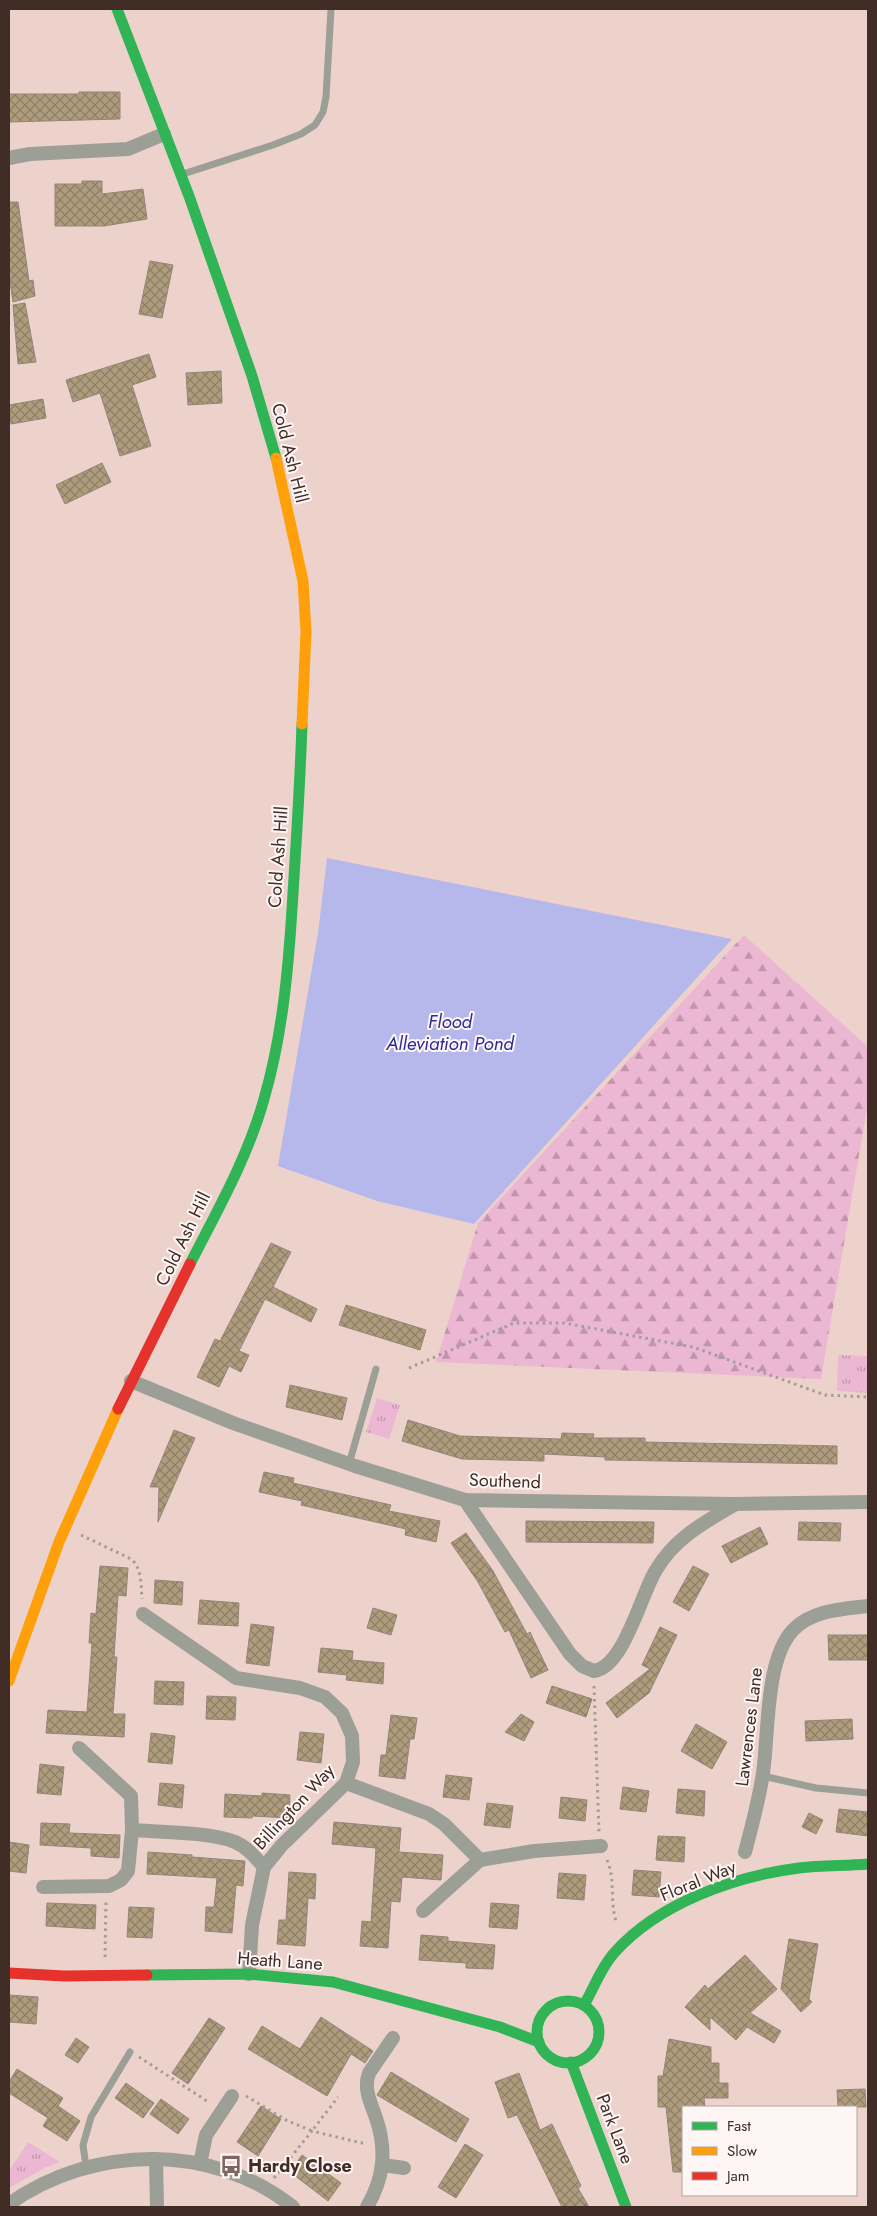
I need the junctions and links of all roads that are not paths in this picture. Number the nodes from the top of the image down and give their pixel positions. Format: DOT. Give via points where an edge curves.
graph roads {
  1 [pos="117,9"];
  2 [pos="331,9"];
  3 [pos="164,134"];
  4 [pos="9,158"];
  5 [pos="180,175"];
  6 [pos="376,1369"];
  7 [pos="131,1381"];
  8 [pos="349,1464"];
  9 [pos="465,1500"];
  10 [pos="868,1502"];
  11 [pos="734,1504"];
  12 [pos="868,1606"];
  13 [pos="143,1614"];
  14 [pos="9,1681"];
  15 [pos="79,1748"];
  16 [pos="763,1776"];
  17 [pos="346,1783"];
  18 [pos="868,1792"];
  19 [pos="132,1830"];
  20 [pos="600,1846"];
  21 [pos="745,1852"];
  22 [pos="480,1860"];
  23 [pos="868,1864"];
  24 [pos="264,1867"];
  25 [pos="43,1887"];
  26 [pos="423,1911"];
  27 [pos="9,1973"];
  28 [pos="249,1974"];
  29 [pos="584,2005"];
  30 [pos="392,2038"];
  31 [pos="539,2042"];
  32 [pos="130,2052"];
  33 [pos="571,2062"];
  34 [pos="232,2096"];
  35 [pos="156,2159"];
  36 [pos="200,2164"];
  37 [pos="382,2166"];
  38 [pos="86,2167"];
  39 [pos="404,2168"];
  40 [pos="9,2204"];
  41 [pos="157,2207"];
  42 [pos="292,2207"];
  43 [pos="367,2207"];
  44 [pos="626,2207"];
  1 -- 3 [label="street, Cold Ash Hill"];
  2 -- 5 [label="lane" via="326,97 323,112 315,125 273,145"];
  3 -- 4 [label="street" via="128,148"];
  3 -- 5 [label="street, Cold Ash Hill"];
  5 -- 7 [label="street, Cold Ash Hill" via="252,376 275,455 303,582 306,632 304,684 288,967 275,1058 264,1101 245,1150"];
  6 -- 8 [label="lane"];
  7 -- 8 [label="street, Southend" via="233,1424"];
  7 -- 14 [label="street, Cold Ash Hill" via="60,1542"];
  8 -- 9 [label="street, Southend"];
  9 -- 11 [label="street, Southend"];
  9 -- 11 [label="street" via="570,1654 582,1666 594,1671 606,1667 617,1653 655,1571 668,1552 694,1528"];
  10 -- 11 [label="street, Southend"];
  12 -- 16 [label="street, Lawrences Lane" via="813,1616 787,1638 774,1670"];
  13 -- 17 [label="street, Billington Way" via="236,1678 300,1688 316,1692 330,1701 342,1713 352,1736 354,1762"];
  15 -- 19 [label="street" via="131,1796"];
  16 -- 18 [label="lane" via="816,1788"];
  16 -- 21 [label="street, Lawrences Lane"];
  17 -- 22 [label="street" via="429,1814 444,1824"];
  17 -- 24 [label="street, Billington Way"];
  19 -- 24 [label="street" via="234,1842 249,1851"];
  19 -- 25 [label="street" via="128,1871 121,1880 106,1886"];
  20 -- 22 [label="street" via="534,1851"];
  22 -- 26 [label="street"];
  23 -- 29 [label="street, Floral Way" via="798,1868 750,1879 667,1911 636,1931 617,1950"];
  24 -- 28 [label="street, Billington Way" via="252,1925"];
  27 -- 28 [label="street, Heath Lane"];
  28 -- 31 [label="street, Heath Lane" via="333,1982 500,2027"];
  29 -- 31 [label="street" via="566,2001 549,2008 538,2024"];
  29 -- 33 [label="street" via="597,2020 598,2039 589,2055"];
  30 -- 37 [label="street" via="366,2080 384,2149"];
  31 -- 33 [label="street" via="552,2058"];
  32 -- 38 [label="lane" via="91,2116 83,2145"];
  33 -- 44 [label="street, Park Lane"];
  34 -- 36 [label="street" via="206,2135"];
  35 -- 36 [label="street"];
  35 -- 38 [label="street" via="118,2160"];
  35 -- 41 [label="street"];
  36 -- 42 [label="street" via="266,2188"];
  37 -- 39 [label="street"];
  37 -- 43 [label="street" via="380,2180"];
  38 -- 40 [label="street" via="42,2184"];
}
